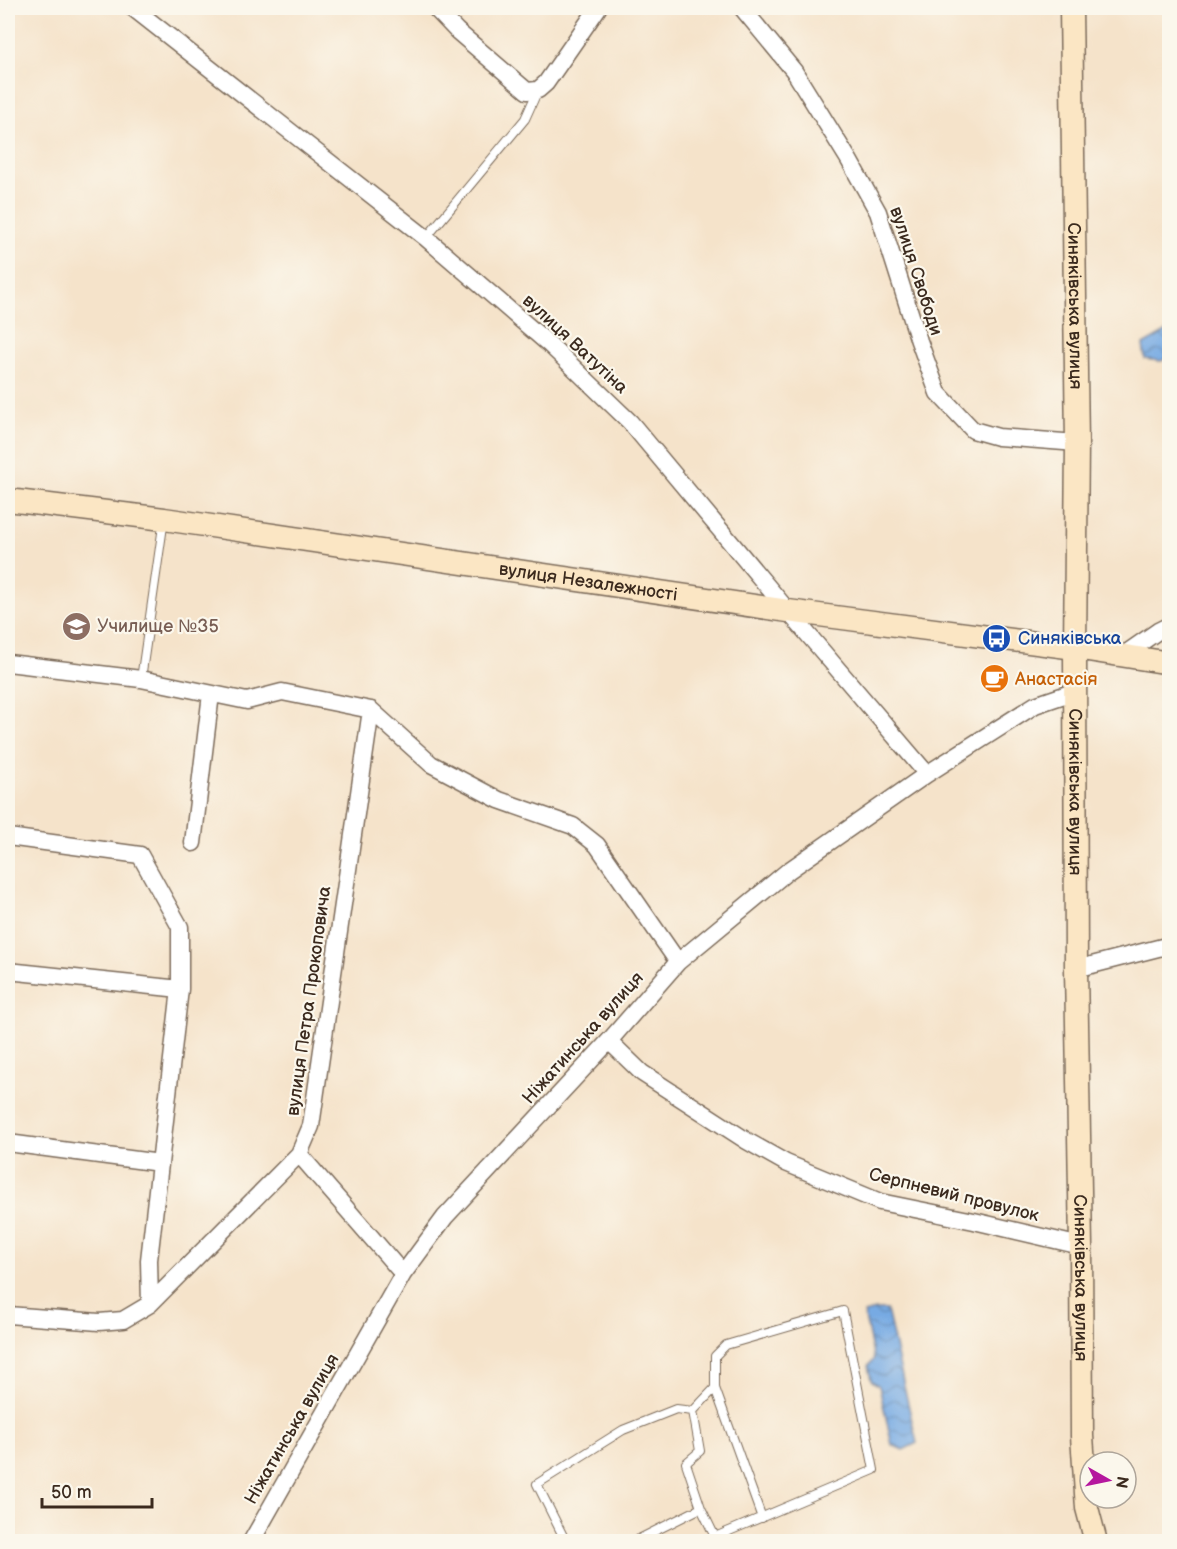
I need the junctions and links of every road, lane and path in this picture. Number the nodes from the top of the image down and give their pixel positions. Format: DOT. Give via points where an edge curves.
graph roads {
  1 [pos="134,8"];
  2 [pos="435,8"];
  3 [pos="598,8"];
  4 [pos="742,8"];
  5 [pos="1071,8"];
  6 [pos="538,90"];
  7 [pos="426,238"];
  8 [pos="1077,443"];
  9 [pos="8,500"];
  10 [pos="164,519"];
  11 [pos="788,610"];
  12 [pos="1170,625"];
  13 [pos="1075,648"];
  14 [pos="1122,656"];
  15 [pos="8,663"];
  16 [pos="1170,663"];
  17 [pos="141,679"];
  18 [pos="1076,692"];
  19 [pos="211,694"];
  20 [pos="371,710"];
  21 [pos="927,774"];
  22 [pos="8,837"];
  23 [pos="193,843"];
  24 [pos="1170,945"];
  25 [pos="678,962"];
  26 [pos="1076,969"];
  27 [pos="8,971"];
  28 [pos="180,989"];
  29 [pos="609,1041"];
  30 [pos="8,1143"];
  31 [pos="299,1154"];
  32 [pos="160,1163"];
  33 [pos="1081,1246"];
  34 [pos="403,1274"];
  35 [pos="150,1304"];
  36 [pos="8,1315"];
  37 [pos="715,1388"];
  38 [pos="693,1411"];
  39 [pos="701,1508"];
  40 [pos="762,1518"];
  41 [pos="716,1539"];
  42 [pos="251,1542"];
  43 [pos="566,1542"];
  44 [pos="633,1542"];
  45 [pos="1096,1542"];
  1 -- 7 [label="street, вулиця Ватутіна"];
  2 -- 6 [label="street" via="457,32 527,91"];
  3 -- 6 [label="street"];
  4 -- 8 [label="street, вулиця Свободи" via="794,71 878,212 938,393 973,430 998,437"];
  5 -- 8 [label="street, Синяківська вулиця"];
  6 -- 7 [label="lane" via="525,119"];
  7 -- 11 [label="street, вулиця Ватутіна" via="550,345 630,422"];
  8 -- 13 [label="street, Синяківська вулиця"];
  9 -- 10 [label="street, вулиця Незалежності"];
  10 -- 11 [label="street, вулиця Незалежності"];
  10 -- 17 [label="lane"];
  11 -- 13 [label="street, вулиця Незалежності"];
  11 -- 21 [label="street, вулиця Ватутіна"];
  12 -- 14 [label="street"];
  13 -- 14 [label="street, вулиця Незалежності"];
  13 -- 18 [label="street, Синяківська вулиця"];
  14 -- 16 [label="street, вулиця Незалежності"];
  15 -- 17 [label="street"];
  17 -- 19 [label="street"];
  18 -- 21 [label="street, Ніжатинська вулиця" via="1035,705"];
  18 -- 26 [label="street, Синяківська вулиця"];
  19 -- 20 [label="street" via="247,701 282,692"];
  19 -- 23 [label="street"];
  20 -- 25 [label="street" via="431,764 499,800 573,825 597,845"];
  20 -- 31 [label="street, вулиця Петра Прокоповича" via="311,1126"];
  21 -- 25 [label="street, Ніжатинська вулиця" via="788,871"];
  22 -- 28 [label="street" via="140,855 180,927"];
  24 -- 26 [label="street"];
  25 -- 29 [label="street, Ніжатинська вулиця"];
  26 -- 33 [label="street, Синяківська вулиця"];
  27 -- 28 [label="street"];
  28 -- 32 [label="street"];
  29 -- 33 [label="street, Серпневий провулок" via="642,1073 786,1163 880,1202"];
  29 -- 34 [label="street, Ніжатинська вулиця" via="445,1217"];
  30 -- 32 [label="street"];
  31 -- 34 [label="street"];
  31 -- 35 [label="street, вулиця Петра Прокоповича"];
  32 -- 35 [label="street" via="149,1260"];
  33 -- 45 [label="street, Синяківська вулиця" via="1082,1436 1087,1508"];
  34 -- 42 [label="street, Ніжатинська вулиця"];
  35 -- 36 [label="street, вулиця Петра Прокоповича" via="123,1320 99,1322"];
  37 -- 38 [label="lane"];
  37 -- 40 [label="lane"];
  37 -- 40 [label="lane" via="715,1356 726,1345 843,1311 874,1470"];
  38 -- 39 [label="lane" via="700,1451 686,1463"];
  38 -- 43 [label="lane" via="676,1409 623,1430 537,1484"];
  39 -- 41 [label="lane"];
  39 -- 44 [label="lane"];
  40 -- 41 [label="lane"];
}
